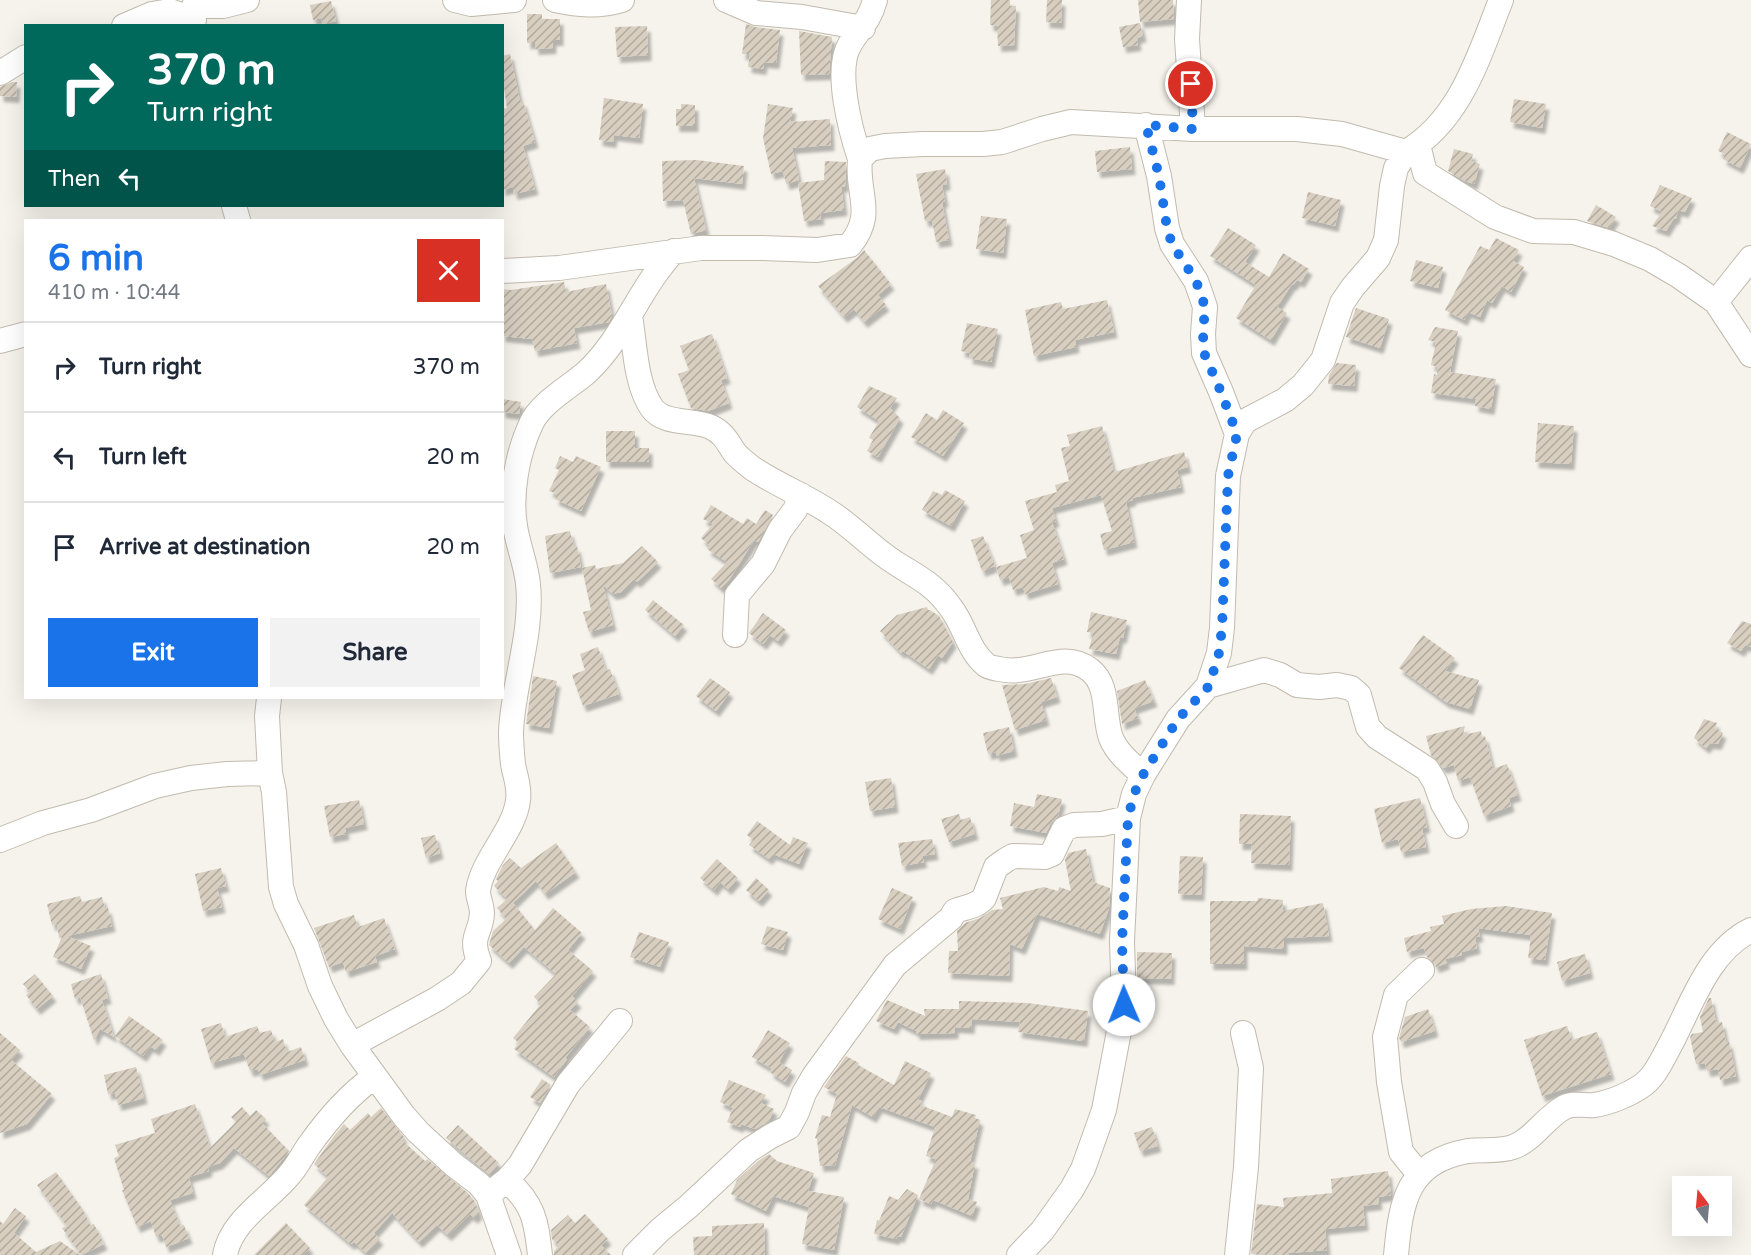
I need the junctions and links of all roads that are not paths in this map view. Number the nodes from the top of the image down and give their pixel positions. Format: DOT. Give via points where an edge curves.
graph roads {
  1 [pos="247,0"];
  2 [pos="455,0"];
  3 [pos="514,0"];
  4 [pos="555,0"];
  5 [pos="622,0"];
  6 [pos="726,0"];
  7 [pos="875,0"];
  8 [pos="1189,0"];
  9 [pos="1501,0"];
  10 [pos="194,13"];
  11 [pos="129,24"];
  12 [pos="863,28"];
  13 [pos="24,58"];
  14 [pos="0,73"];
  15 [pos="1146,125"];
  16 [pos="1193,129"];
  17 [pos="1412,149"];
  18 [pos="860,159"];
  19 [pos="674,251"];
  20 [pos="1751,258"];
  21 [pos="504,271"];
  22 [pos="1716,302"];
  23 [pos="630,316"];
  24 [pos="24,335"];
  25 [pos="0,341"];
  26 [pos="1751,355"];
  27 [pos="1237,434"];
  28 [pos="801,495"];
  29 [pos="735,635"];
  30 [pos="1209,686"];
  31 [pos="269,699"];
  32 [pos="270,773"];
  33 [pos="1143,775"];
  34 [pos="1128,818"];
  35 [pos="1456,826"];
  36 [pos="0,840"];
  37 [pos="1751,930"];
  38 [pos="1422,970"];
  39 [pos="620,1022"];
  40 [pos="1243,1033"];
  41 [pos="352,1045"];
  42 [pos="374,1077"];
  43 [pos="1419,1174"];
  44 [pos="507,1180"];
  45 [pos="488,1195"];
  46 [pos="225,1255"];
  47 [pos="509,1255"];
  48 [pos="540,1255"];
  49 [pos="635,1255"];
  50 [pos="1019,1255"];
  51 [pos="1237,1255"];
  52 [pos="1396,1255"];
  1 -- 10 [label="street"];
  2 -- 3 [label="street" via="471,4"];
  4 -- 5 [label="street" via="590,6"];
  6 -- 12 [label="street" via="756,13"];
  7 -- 12 [label="street"];
  8 -- 16 [label="street" via="1187,39"];
  9 -- 17 [label="street" via="1461,94 1441,122"];
  10 -- 11 [label="street" via="152,14"];
  12 -- 18 [label="street" via="849,45 843,74 851,131"];
  13 -- 14 [label="street"];
  15 -- 16 [label="street"];
  15 -- 18 [label="street" via="1071,122 1002,142 885,146 870,150"];
  15 -- 27 [label="street" via="1167,228 1201,295 1205,307 1204,353"];
  16 -- 17 [label="street" via="1297,129"];
  17 -- 22 [label="street" via="1425,173 1494,217 1533,231 1574,232 1614,244 1650,259"];
  17 -- 27 [label="street" via="1396,168 1386,240 1378,258 1342,303 1323,360 1304,386 1245,421"];
  18 -- 19 [label="street" via="864,217 860,233 850,245 817,250 733,247"];
  19 -- 21 [label="street" via="559,268"];
  19 -- 23 [label="street" via="657,270"];
  20 -- 22 [label="street"];
  22 -- 26 [label="street"];
  23 -- 28 [label="street" via="639,373 651,407 659,414 720,432 752,467"];
  23 -- 41 [label="street" via="609,348 531,422 519,459 513,495 515,527 528,585 522,665 511,735 519,801 478,892 482,914 473,946 478,961 461,983"];
  24 -- 25 [label="street"];
  27 -- 30 [label="street" via="1228,486 1222,628"];
  28 -- 29 [label="street" via="763,564 737,595"];
  28 -- 33 [label="street" via="933,587 964,628 970,646 988,666 1026,671 1073,660 1092,671 1099,680 1114,745"];
  30 -- 33 [label="street" via="1178,719"];
  30 -- 35 [label="street" via="1264,670 1297,685 1351,688 1359,695 1368,727 1377,737 1427,768"];
  31 -- 32 [label="street"];
  32 -- 36 [label="street" via="191,778 155,786"];
  32 -- 41 [label="street" via="286,904 320,986"];
  33 -- 34 [label="street"];
  34 -- 49 [label="street" via="1069,826 1052,854 1013,856 996,867 980,902 954,911 951,918 895,965 814,1076 789,1127 749,1150"];
  34 -- 50 [label="street" via="1122,942 1124,1005 1104,1110 1072,1189"];
  37 -- 43 [label="street" via="1734,939 1716,960 1658,1068 1642,1086 1601,1104 1565,1107 1515,1147 1456,1153"];
  38 -- 43 [label="street" via="1396,995 1385,1037 1401,1152"];
  39 -- 44 [label="street" via="568,1084"];
  40 -- 51 [label="street" via="1251,1068"];
  41 -- 42 [label="street"];
  42 -- 45 [label="street" via="418,1132"];
  42 -- 46 [label="street" via="334,1112 291,1174 237,1227"];
  43 -- 52 [label="street" via="1406,1195"];
  44 -- 45 [label="street"];
  44 -- 48 [label="street" via="530,1208"];
  45 -- 47 [label="street"];
}
